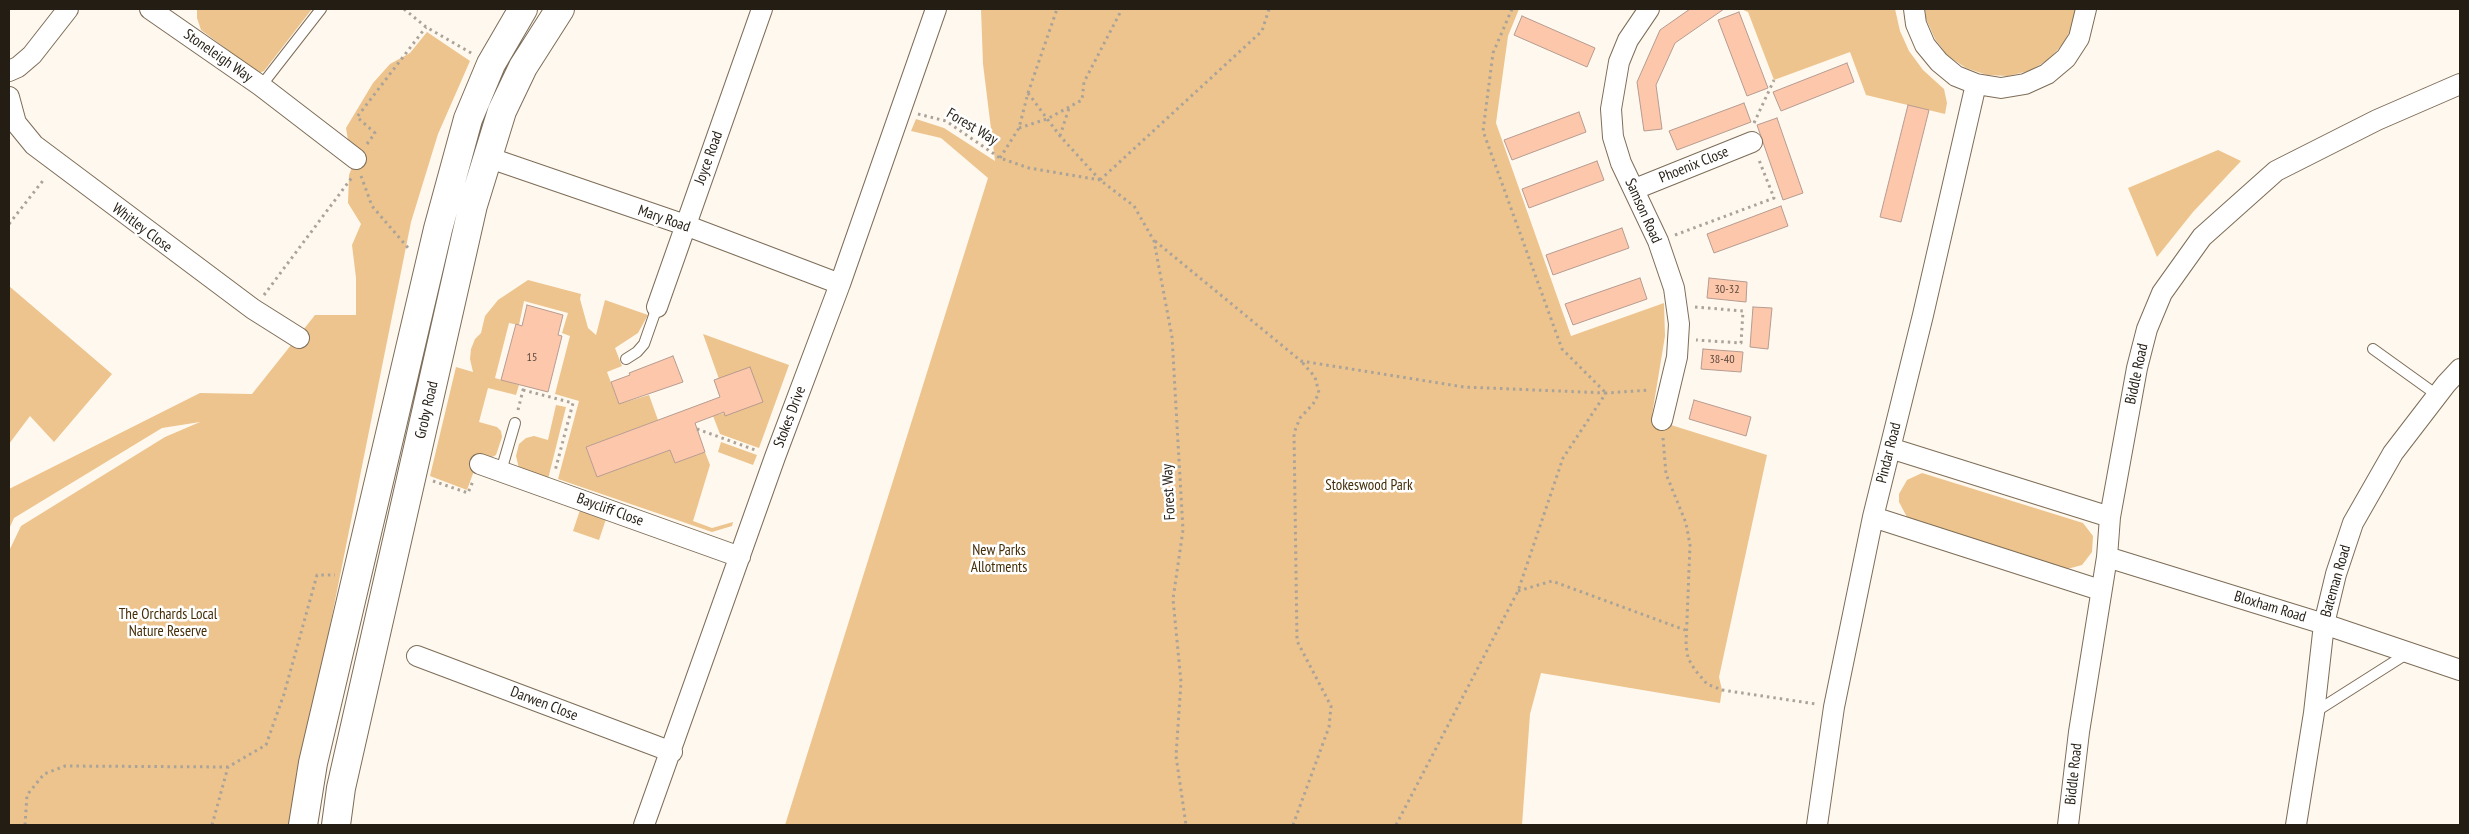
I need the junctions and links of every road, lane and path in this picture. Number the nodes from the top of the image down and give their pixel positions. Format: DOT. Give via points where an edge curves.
graph roads {
  1 [pos="68,9"];
  2 [pos="150,9"];
  3 [pos="321,9"];
  4 [pos="404,9"];
  5 [pos="523,9"];
  6 [pos="560,9"];
  7 [pos="762,9"];
  8 [pos="936,9"];
  9 [pos="1056,9"];
  10 [pos="1122,9"];
  11 [pos="1269,9"];
  12 [pos="1512,9"];
  13 [pos="1649,9"];
  14 [pos="1914,9"];
  15 [pos="2086,9"];
  16 [pos="173,15"];
  17 [pos="426,27"];
  18 [pos="480,58"];
  19 [pos="9,71"];
  20 [pos="1774,80"];
  21 [pos="1976,84"];
  22 [pos="2460,84"];
  23 [pos="262,86"];
  24 [pos="1028,93"];
  25 [pos="9,97"];
  26 [pos="1069,107"];
  27 [pos="902,110"];
  28 [pos="1047,119"];
  29 [pos="1019,128"];
  30 [pos="1060,136"];
  31 [pos="1752,142"];
  32 [pos="487,157"];
  33 [pos="1000,158"];
  34 [pos="356,159"];
  35 [pos="57,163"];
  36 [pos="1100,180"];
  37 [pos="1635,189"];
  38 [pos="9,224"];
  39 [pos="685,226"];
  40 [pos="1154,241"];
  41 [pos="1658,241"];
  42 [pos="415,256"];
  43 [pos="840,284"];
  44 [pos="1677,306"];
  45 [pos="657,307"];
  46 [pos="253,309"];
  47 [pos="299,338"];
  48 [pos="1678,339"];
  49 [pos="2373,349"];
  50 [pos="626,359"];
  51 [pos="1301,361"];
  52 [pos="2460,369"];
  53 [pos="1671,389"];
  54 [pos="1606,393"];
  55 [pos="2437,395"];
  56 [pos="1662,420"];
  57 [pos="516,423"];
  58 [pos="696,429"];
  59 [pos="1890,448"];
  60 [pos="775,457"];
  61 [pos="480,464"];
  62 [pos="501,471"];
  63 [pos="413,474"];
  64 [pos="551,489"];
  65 [pos="1873,517"];
  66 [pos="2110,517"];
  67 [pos="740,557"];
  68 [pos="2107,557"];
  69 [pos="356,576"];
  70 [pos="2100,590"];
  71 [pos="1518,591"];
  72 [pos="2324,624"];
  73 [pos="1685,630"];
  74 [pos="2409,653"];
  75 [pos="417,656"];
  76 [pos="2460,670"];
  77 [pos="1834,707"];
  78 [pos="2314,713"];
  79 [pos="672,752"];
  80 [pos="228,767"];
  81 [pos="25,825"];
  82 [pos="212,825"];
  83 [pos="303,825"];
  84 [pos="336,825"];
  85 [pos="644,825"];
  86 [pos="1186,825"];
  87 [pos="1293,825"];
  88 [pos="1396,825"];
  89 [pos="1817,825"];
  90 [pos="2068,825"];
  91 [pos="2296,825"];
  1 -- 19 [label="street" via="32,55 18,68"];
  2 -- 16 [label="street, Stoneleigh Way"];
  3 -- 23 [label="lane, Stoneleigh Way"];
  4 -- 17 [label="path"];
  5 -- 69 [label="main road, Groby Road" via="491,64 468,119 438,228"];
  6 -- 32 [label="main road, Groby Road" via="524,67 502,111"];
  7 -- 39 [label="street, Joyce Road"];
  8 -- 27 [label="street, Stokes Drive"];
  9 -- 24 [label="path, Forest Way"];
  10 -- 26 [label="path" via="1084,82 1082,100"];
  11 -- 36 [label="path" via="1262,31"];
  12 -- 54 [label="path" via="1493,53 1483,131 1562,349"];
  13 -- 37 [label="street, Samson Road" via="1628,40 1619,62 1611,109 1613,138 1621,163"];
  14 -- 21 [label="street" via="1925,45 1938,62 1956,76"];
  15 -- 21 [label="street" via="2079,38 2066,58 2047,74 2025,84"];
  16 -- 23 [label="street, Stoneleigh Way"];
  17 -- 18 [label="path"];
  17 -- 34 [label="path" via="357,117 375,133"];
  20 -- 31 [label="path" via="1750,134"];
  21 -- 59 [label="street, Pindar Road"];
  22 -- 66 [label="street, Biddle Road" via="2377,120 2276,171 2202,236 2162,292 2147,329"];
  23 -- 34 [label="street, Stoneleigh Way"];
  24 -- 28 [label="path, Forest Way"];
  24 -- 29 [label="path, Forest Way"];
  25 -- 35 [label="street, Whitley Close" via="16,123 34,145"];
  26 -- 28 [label="path"];
  26 -- 30 [label="path"];
  27 -- 33 [label="path, Forest Way" via="946,121"];
  27 -- 43 [label="street, Stokes Drive"];
  28 -- 29 [label="path"];
  28 -- 30 [label="path, Forest Way"];
  29 -- 33 [label="path, Forest Way"];
  30 -- 36 [label="path, Forest Way"];
  31 -- 37 [label="street, Phoenix Close"];
  31 -- 41 [label="path" via="1774,198"];
  32 -- 39 [label="street, Mary Road"];
  32 -- 63 [label="main road, Groby Road" via="473,205"];
  33 -- 36 [label="path, Forest Way" via="1029,168"];
  35 -- 38 [label="path"];
  35 -- 46 [label="street, Whitley Close"];
  36 -- 40 [label="path, Forest Way" via="1134,206"];
  37 -- 41 [label="street, Samson Road"];
  39 -- 43 [label="street, Mary Road"];
  39 -- 45 [label="street, Joyce Road"];
  40 -- 51 [label="path"];
  40 -- 86 [label="path, Forest Way" via="1172,337 1181,501 1182,530 1173,599 1181,682 1176,756"];
  41 -- 44 [label="street, Samson Road"];
  42 -- 46 [label="path" via="372,206 359,168"];
  43 -- 60 [label="street, Stokes Drive"];
  44 -- 48 [label="street, Samson Road"];
  44 -- 48 [label="path" via="1743,311 1741,343"];
  45 -- 50 [label="lane" via="644,344"];
  46 -- 47 [label="street, Whitley Close"];
  48 -- 53 [label="street, Samson Road"];
  49 -- 55 [label="lane"];
  51 -- 54 [label="path" via="1464,387"];
  51 -- 87 [label="path" via="1315,377 1319,393 1300,418 1294,433 1297,641 1331,706 1329,727"];
  52 -- 55 [label="street, Bateman Road"];
  53 -- 54 [label="path"];
  53 -- 56 [label="street, Samson Road"];
  54 -- 71 [label="path" via="1563,458"];
  55 -- 72 [label="street, Bateman Road" via="2393,453 2352,523"];
  56 -- 73 [label="path" via="1666,423 1662,441 1666,474 1686,523 1690,545"];
  57 -- 62 [label="lane"];
  57 -- 64 [label="path" via="523,388 573,403"];
  58 -- 60 [label="path"];
  59 -- 65 [label="street, Pindar Road"];
  59 -- 66 [label="street"];
  60 -- 67 [label="street, Stokes Drive"];
  61 -- 62 [label="street, Baycliff Close"];
  61 -- 63 [label="path" via="468,493"];
  62 -- 64 [label="street, Baycliff Close"];
  63 -- 84 [label="main road, Groby Road" via="341,788"];
  64 -- 67 [label="street, Baycliff Close"];
  65 -- 70 [label="street"];
  65 -- 77 [label="street, Pindar Road"];
  66 -- 68 [label="street, Biddle Road"];
  67 -- 79 [label="street, Stokes Drive"];
  68 -- 70 [label="street, Biddle Road"];
  68 -- 72 [label="street, Bloxham Road"];
  69 -- 80 [label="path" via="317,575 284,694 266,745"];
  69 -- 83 [label="main road, Groby Road" via="313,764"];
  70 -- 90 [label="street, Biddle Road" via="2078,732"];
  71 -- 73 [label="path" via="1552,581"];
  71 -- 88 [label="path"];
  72 -- 74 [label="street, Bloxham Road"];
  72 -- 78 [label="street, Bateman Road"];
  73 -- 77 [label="path" via="1688,658 1707,684 1722,690"];
  74 -- 76 [label="street, Bloxham Road"];
  74 -- 78 [label="lane"];
  75 -- 79 [label="street, Darwen Close"];
  77 -- 89 [label="street, Pindar Road"];
  78 -- 91 [label="street, Bateman Road"];
  79 -- 85 [label="street, Stokes Drive"];
  80 -- 81 [label="path" via="65,766 44,774 27,795"];
  80 -- 82 [label="path"];
}
